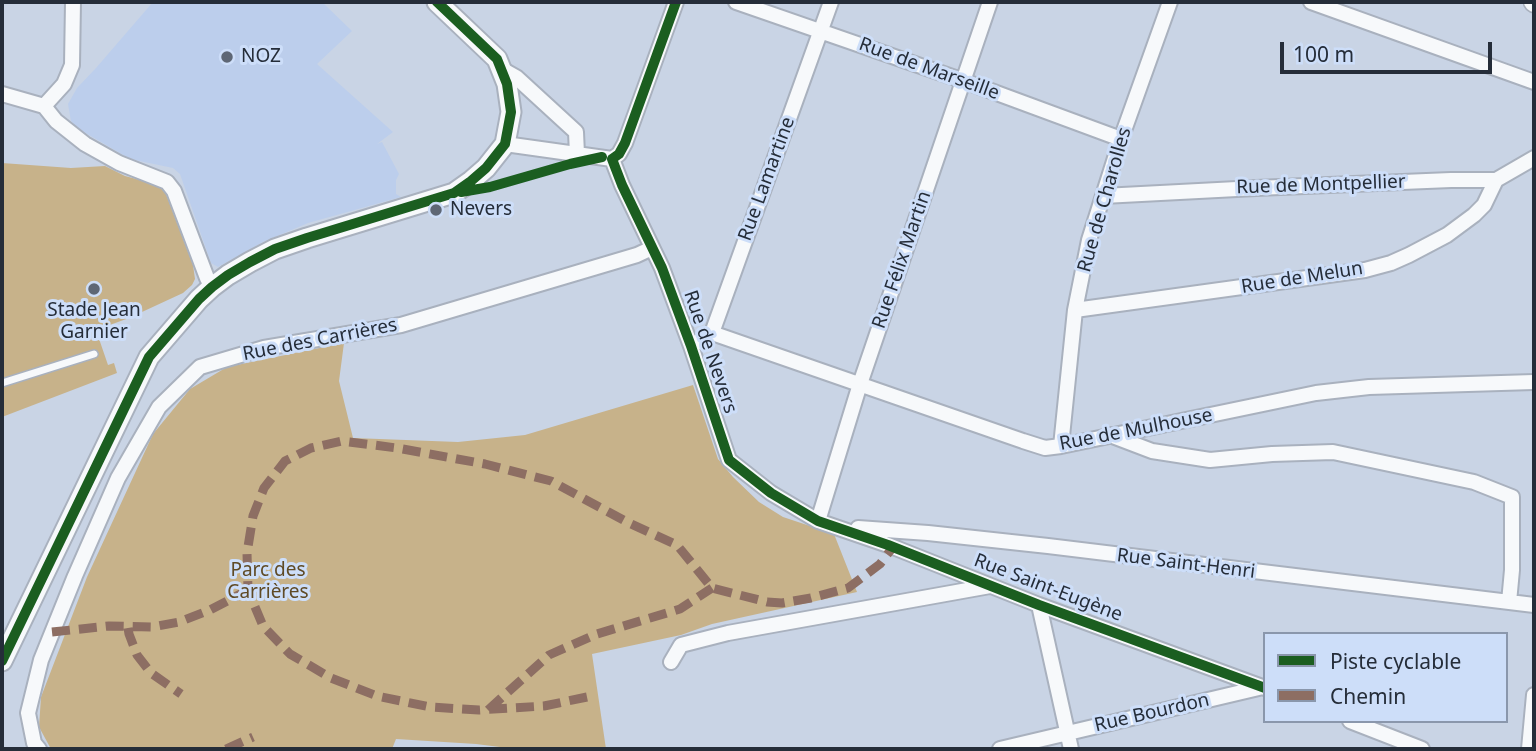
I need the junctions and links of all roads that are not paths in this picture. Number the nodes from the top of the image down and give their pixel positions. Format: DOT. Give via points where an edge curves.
graph roads {
  1 [pos="73,2"];
  2 [pos="437,2"];
  3 [pos="676,2"];
  4 [pos="736,2"];
  5 [pos="831,2"];
  6 [pos="990,2"];
  7 [pos="1170,2"];
  8 [pos="1311,2"];
  9 [pos="820,31"];
  10 [pos="499,63"];
  11 [pos="964,81"];
  12 [pos="1534,82"];
  13 [pos="2,94"];
  14 [pos="44,106"];
  15 [pos="1121,139"];
  16 [pos="505,144"];
  17 [pos="577,154"];
  18 [pos="1534,158"];
  19 [pos="612,159"];
  20 [pos="1496,180"];
  21 [pos="1103,196"];
  22 [pos="652,248"];
  23 [pos="212,287"];
  24 [pos="1075,310"];
  25 [pos="712,333"];
  26 [pos="691,346"];
  27 [pos="94,354"];
  28 [pos="1534,382"];
  29 [pos="2,383"];
  30 [pos="860,384"];
  31 [pos="1110,435"];
  32 [pos="1061,446"];
  33 [pos="818,521"];
  34 [pos="837,526"];
  35 [pos="992,586"];
  36 [pos="1508,602"];
  37 [pos="1039,605"];
  38 [pos="1534,605"];
  39 [pos="2,661"];
  40 [pos="671,662"];
  41 [pos="1263,688"];
  42 [pos="1263,688"];
  43 [pos="1534,695"];
  44 [pos="1355,723"];
  45 [pos="1068,733"];
  46 [pos="39,749"];
  47 [pos="1000,749"];
  48 [pos="1071,749"];
  49 [pos="1422,749"];
  50 [pos="1529,749"];
  1 -- 14 [label="street" via="72,65 64,84"];
  2 -- 10 [label="main road"];
  3 -- 19 [label="street" via="625,143"];
  4 -- 9 [label="street, Rue de Marseille"];
  5 -- 9 [label="street, Rue Lamartine"];
  6 -- 11 [label="street, Rue Félix Martin"];
  7 -- 15 [label="street, Rue de Charolles"];
  8 -- 12 [label="street"];
  9 -- 11 [label="street, Rue de Marseille"];
  9 -- 25 [label="street, Rue Lamartine"];
  10 -- 16 [label="main road" via="512,112"];
  10 -- 17 [label="street" via="576,132"];
  11 -- 15 [label="street, Rue de Marseille"];
  11 -- 30 [label="street, Rue Félix Martin"];
  13 -- 14 [label="street"];
  14 -- 23 [label="street" via="85,144 167,182"];
  15 -- 21 [label="street, Rue de Charolles"];
  16 -- 17 [label="street"];
  16 -- 23 [label="main road" via="486,168 454,193 275,249"];
  17 -- 19 [label="street"];
  18 -- 20 [label="street"];
  19 -- 22 [label="street, Rue de Nevers"];
  20 -- 21 [label="street, Rue de Montpellier"];
  20 -- 24 [label="street, Rue de Melun" via="1474,215 1447,235 1391,263"];
  21 -- 24 [label="street, Rue de Charolles"];
  22 -- 26 [label="street, Rue de Nevers"];
  22 -- 46 [label="street, Rue des Carrières" via="401,324 264,348 201,367 159,407 118,478 75,576 41,660 28,713"];
  23 -- 39 [label="main road" via="149,357"];
  24 -- 32 [label="street, Rue de Charolles"];
  25 -- 26 [label="street"];
  25 -- 30 [label="street, Rue de Mulhouse"];
  26 -- 33 [label="street, Rue de Nevers" via="729,460"];
  27 -- 29 [label="lane"];
  28 -- 31 [label="street, Rue de Mulhouse" via="1316,393"];
  30 -- 32 [label="street, Rue de Mulhouse" via="1023,442"];
  30 -- 33 [label="street, Rue Félix Martin"];
  31 -- 32 [label="street, Rue de Mulhouse"];
  31 -- 36 [label="street" via="1152,451 1210,460 1333,452 1474,482 1512,497"];
  33 -- 34 [label="street, Rue Saint-Eugène"];
  34 -- 35 [label="street, Rue Saint-Eugène"];
  34 -- 36 [label="street, Rue Saint-Henri" via="1040,545"];
  35 -- 37 [label="street, Rue Saint-Eugène"];
  35 -- 40 [label="street, Rue Saint-Eugène" via="681,645"];
  36 -- 38 [label="street, Rue Saint-Henri"];
  37 -- 41 [label="street, Rue Saint-Eugène"];
  37 -- 45 [label="street"];
  42 -- 45 [label="street, Rue Bourdon"];
  43 -- 50 [label="street"];
  44 -- 49 [label="street"];
  45 -- 47 [label="street, Rue Bourdon"];
  45 -- 48 [label="street"];
}
